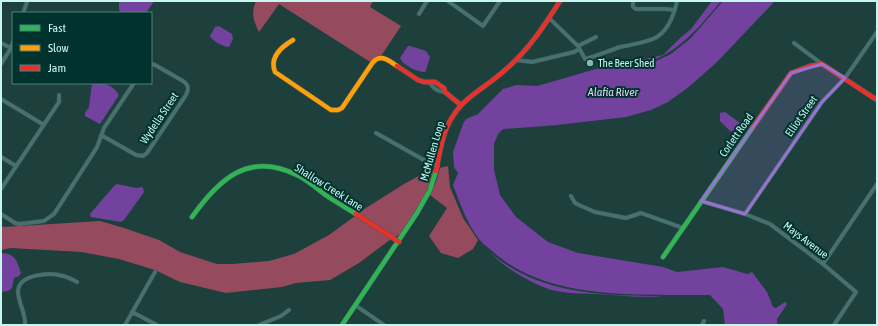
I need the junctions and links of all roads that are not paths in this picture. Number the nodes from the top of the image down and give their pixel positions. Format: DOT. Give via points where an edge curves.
graph roads {
  1 [pos="28,1"];
  2 [pos="427,1"];
  3 [pos="448,1"];
  4 [pos="500,1"];
  5 [pos="560,1"];
  6 [pos="633,1"];
  7 [pos="676,1"];
  8 [pos="675,10"];
  9 [pos="23,12"];
  10 [pos="419,14"];
  11 [pos="549,18"];
  12 [pos="877,32"];
  13 [pos="596,38"];
  14 [pos="293,40"];
  15 [pos="794,42"];
  16 [pos="1,43"];
  17 [pos="12,45"];
  18 [pos="11,48"];
  19 [pos="578,48"];
  20 [pos="516,60"];
  21 [pos="1,64"];
  22 [pos="152,64"];
  23 [pos="822,64"];
  24 [pos="845,78"];
  25 [pos="430,82"];
  26 [pos="133,84"];
  27 [pos="439,85"];
  28 [pos="436,90"];
  29 [pos="445,92"];
  30 [pos="59,95"];
  31 [pos="1,99"];
  32 [pos="877,100"];
  33 [pos="461,105"];
  34 [pos="44,125"];
  35 [pos="376,133"];
  36 [pos="101,135"];
  37 [pos="1,157"];
  38 [pos="16,166"];
  39 [pos="438,166"];
  40 [pos="877,184"];
  41 [pos="1,189"];
  42 [pos="571,196"];
  43 [pos="701,201"];
  44 [pos="1,214"];
  45 [pos="745,214"];
  46 [pos="192,217"];
  47 [pos="683,228"];
  48 [pos="399,242"];
  49 [pos="663,257"];
  50 [pos="823,264"];
  51 [pos="155,272"];
  52 [pos="77,282"];
  53 [pos="355,305"];
  54 [pos="289,310"];
  55 [pos="132,312"];
  56 [pos="25,325"];
  57 [pos="125,325"];
  58 [pos="157,325"];
  59 [pos="259,325"];
  60 [pos="342,325"];
  61 [pos="384,325"];
  62 [pos="834,325"];
  1 -- 9 [label="street"];
  2 -- 10 [label="street"];
  3 -- 4 [label="street" via="483,26"];
  5 -- 11 [label="street, McMullen Loop"];
  6 -- 8 [label="street" via="633,7 636,9"];
  7 -- 8 [label="street"];
  8 -- 19 [label="street" via="668,24 654,38 585,59"];
  11 -- 19 [label="street"];
  11 -- 20 [label="street, McMullen Loop"];
  12 -- 24 [label="street, Elliot Street"];
  13 -- 19 [label="street"];
  14 -- 25 [label="street" via="284,45 272,62 272,67 275,72 330,110 342,108 376,58 385,58 418,80"];
  15 -- 23 [label="street"];
  16 -- 18 [label="street"];
  17 -- 18 [label="street"];
  18 -- 21 [label="street"];
  19 -- 20 [label="street" via="574,52 532,62"];
  20 -- 33 [label="street, McMullen Loop" via="507,70"];
  22 -- 36 [label="street, Wydella Street" via="183,81 188,88 186,95 147,153 136,156"];
  23 -- 24 [label="street"];
  23 -- 43 [label="street, Corlett Road" via="791,73"];
  24 -- 32 [label="street"];
  24 -- 45 [label="street, Elliot Street" via="822,102"];
  25 -- 27 [label="street"];
  25 -- 28 [label="street"];
  26 -- 36 [label="street"];
  27 -- 28 [label="street"];
  27 -- 29 [label="street"];
  28 -- 29 [label="street"];
  29 -- 33 [label="street"];
  30 -- 34 [label="street" via="59,102"];
  31 -- 34 [label="street"];
  33 -- 39 [label="street, McMullen Loop" via="447,126"];
  34 -- 38 [label="street"];
  35 -- 39 [label="street"];
  36 -- 44 [label="street" via="92,156 49,218 19,224"];
  37 -- 38 [label="street"];
  38 -- 41 [label="street"];
  39 -- 48 [label="street, McMullen Loop" via="426,198"];
  40 -- 50 [label="street"];
  42 -- 47 [label="street" via="576,203 595,212 626,218 642,213"];
  43 -- 45 [label="street, Mays Avenue"];
  43 -- 47 [label="street, Corlett Road"];
  45 -- 50 [label="street, Mays Avenue" via="770,224"];
  46 -- 48 [label="street, Shallow Creek Lane" via="213,189 234,172 257,166 277,167 297,175"];
  47 -- 49 [label="street, Corlett Road"];
  48 -- 53 [label="street, McMullen Loop"];
  50 -- 62 [label="street, Mays Avenue" via="856,292"];
  51 -- 55 [label="street"];
  52 -- 56 [label="street" via="54,274 36,275 24,280 20,284 18,298"];
  53 -- 60 [label="street, McMullen Loop"];
  53 -- 61 [label="street"];
  54 -- 59 [label="street"];
  55 -- 57 [label="street"];
  55 -- 58 [label="street"];
}
